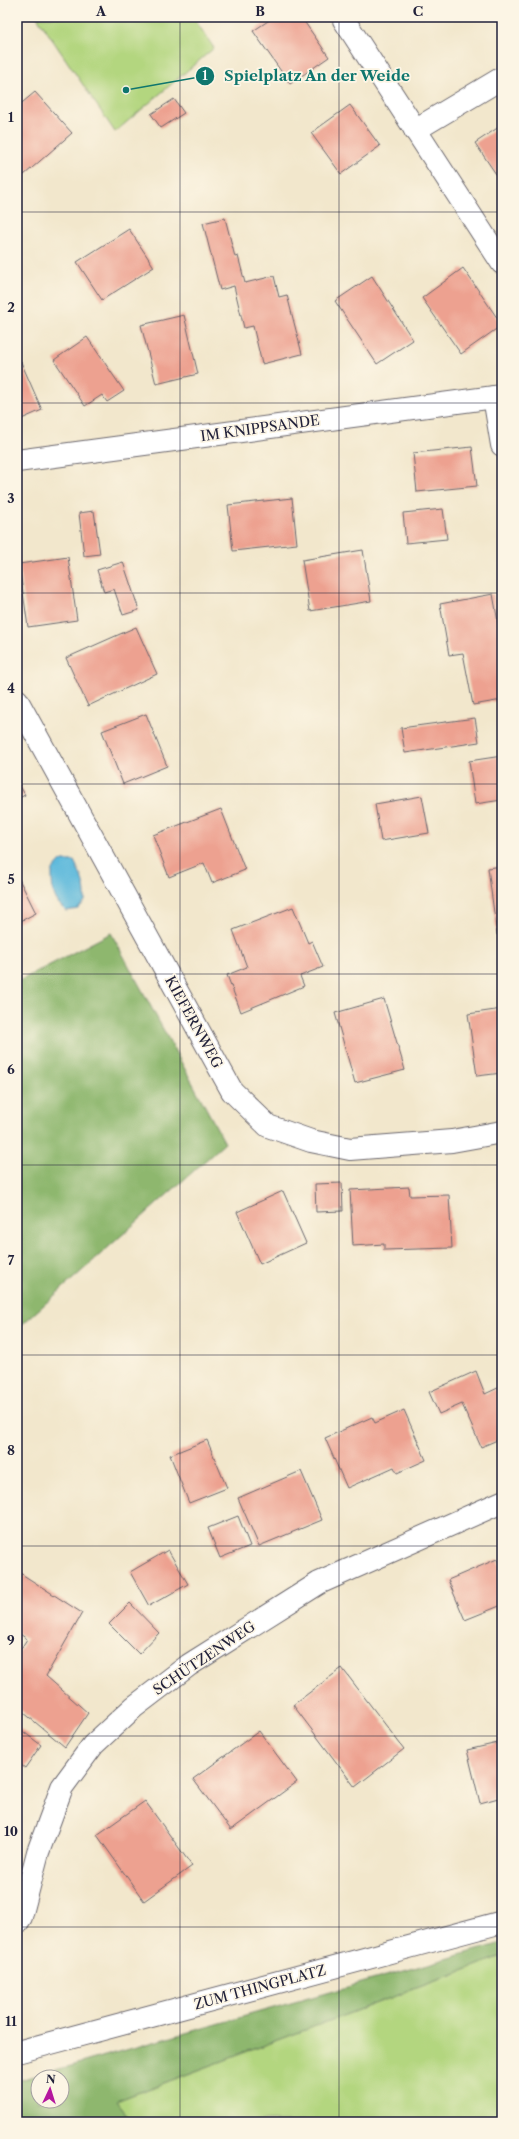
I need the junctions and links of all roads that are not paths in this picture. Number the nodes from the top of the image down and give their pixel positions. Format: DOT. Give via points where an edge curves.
graph roads {
  1 [pos="344,20"];
  2 [pos="502,78"];
  3 [pos="415,130"];
  4 [pos="502,263"];
  5 [pos="498,397"];
  6 [pos="502,445"];
  7 [pos="17,460"];
  8 [pos="17,700"];
  9 [pos="502,1132"];
  10 [pos="502,1502"];
  11 [pos="17,1922"];
  12 [pos="502,1922"];
  13 [pos="17,2052"];
  1 -- 3 [label="street"];
  2 -- 3 [label="street"];
  3 -- 4 [label="street"];
  5 -- 6 [label="street"];
  5 -- 7 [label="street, IM KNIPPSANDE"];
  8 -- 9 [label="street, KIEFERNWEG" via="232,1091 268,1126 311,1141 350,1149 452,1141"];
  10 -- 11 [label="street, SCHÜTZENWEG" via="319,1583 189,1665 134,1708 92,1745 62,1787 38,1852 21,1917"];
  12 -- 13 [label="street, ZUM THINGPLATZ"];
}
